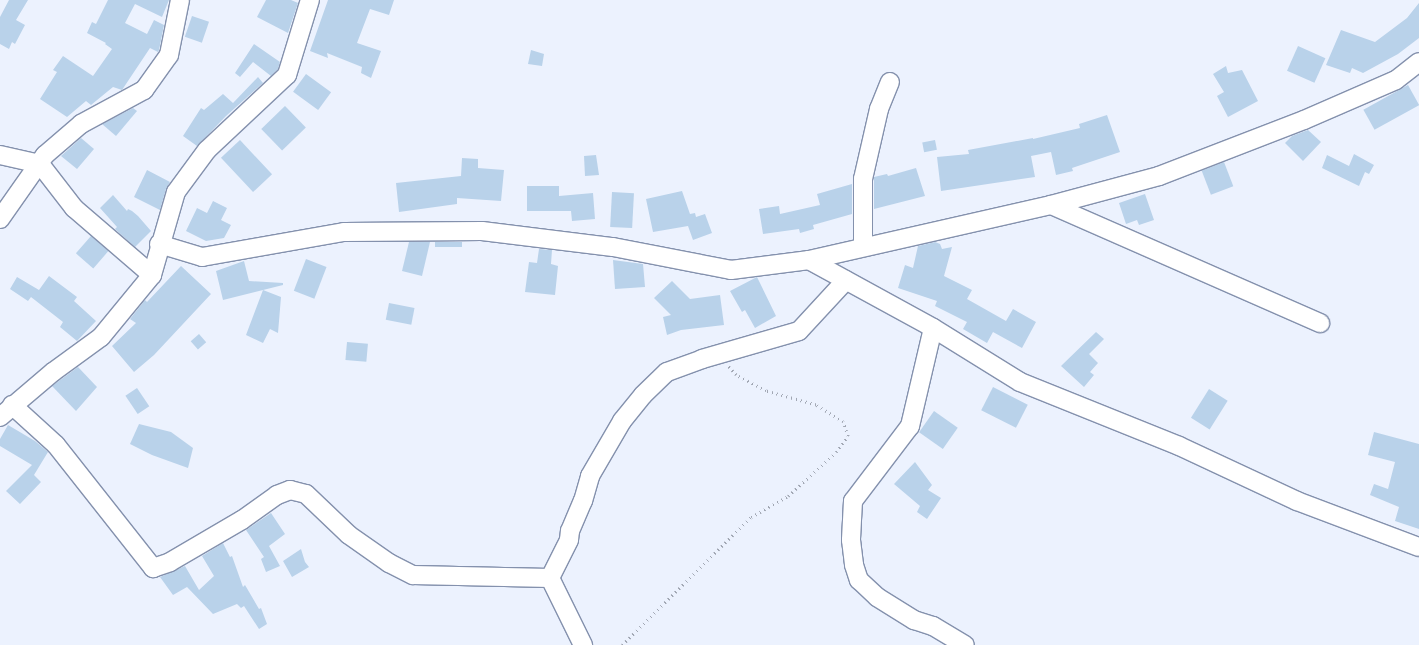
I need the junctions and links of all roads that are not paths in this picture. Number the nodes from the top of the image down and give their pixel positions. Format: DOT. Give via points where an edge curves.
graph roads {
  1 [pos="180,0"];
  2 [pos="310,0"];
  3 [pos="1419,62"];
  4 [pos="890,82"];
  5 [pos="0,155"];
  6 [pos="40,164"];
  7 [pos="1051,205"];
  8 [pos="0,219"];
  9 [pos="159,244"];
  10 [pos="863,247"];
  11 [pos="809,260"];
  12 [pos="152,275"];
  13 [pos="846,280"];
  14 [pos="1320,323"];
  15 [pos="932,328"];
  16 [pos="6,411"];
  17 [pos="1419,547"];
  18 [pos="550,578"];
  19 [pos="583,645"];
  20 [pos="965,645"];
  1 -- 6 [label="street" via="169,55 144,90 81,124 45,155"];
  2 -- 9 [label="street" via="287,75 207,150 176,192"];
  3 -- 7 [label="street" via="1396,80 1304,120 1159,176"];
  4 -- 10 [label="street" via="879,109 863,179"];
  5 -- 6 [label="street"];
  6 -- 8 [label="street"];
  6 -- 12 [label="street" via="74,208"];
  7 -- 10 [label="street"];
  7 -- 14 [label="street"];
  9 -- 11 [label="street" via="202,257 344,232 482,231 613,247 731,270"];
  9 -- 12 [label="street"];
  10 -- 11 [label="street"];
  11 -- 13 [label="street"];
  12 -- 16 [label="street" via="101,337"];
  13 -- 15 [label="street"];
  13 -- 18 [label="street" via="799,331 666,372 643,395 622,421 590,476 569,540"];
  15 -- 17 [label="street" via="1020,382 1179,446 1297,501"];
  15 -- 20 [label="street" via="910,426 853,501 851,540 859,580 877,597"];
  16 -- 18 [label="street" via="56,445 153,568 170,562 290,490 306,494 349,535 389,563 413,575"];
  18 -- 19 [label="street"];
}
